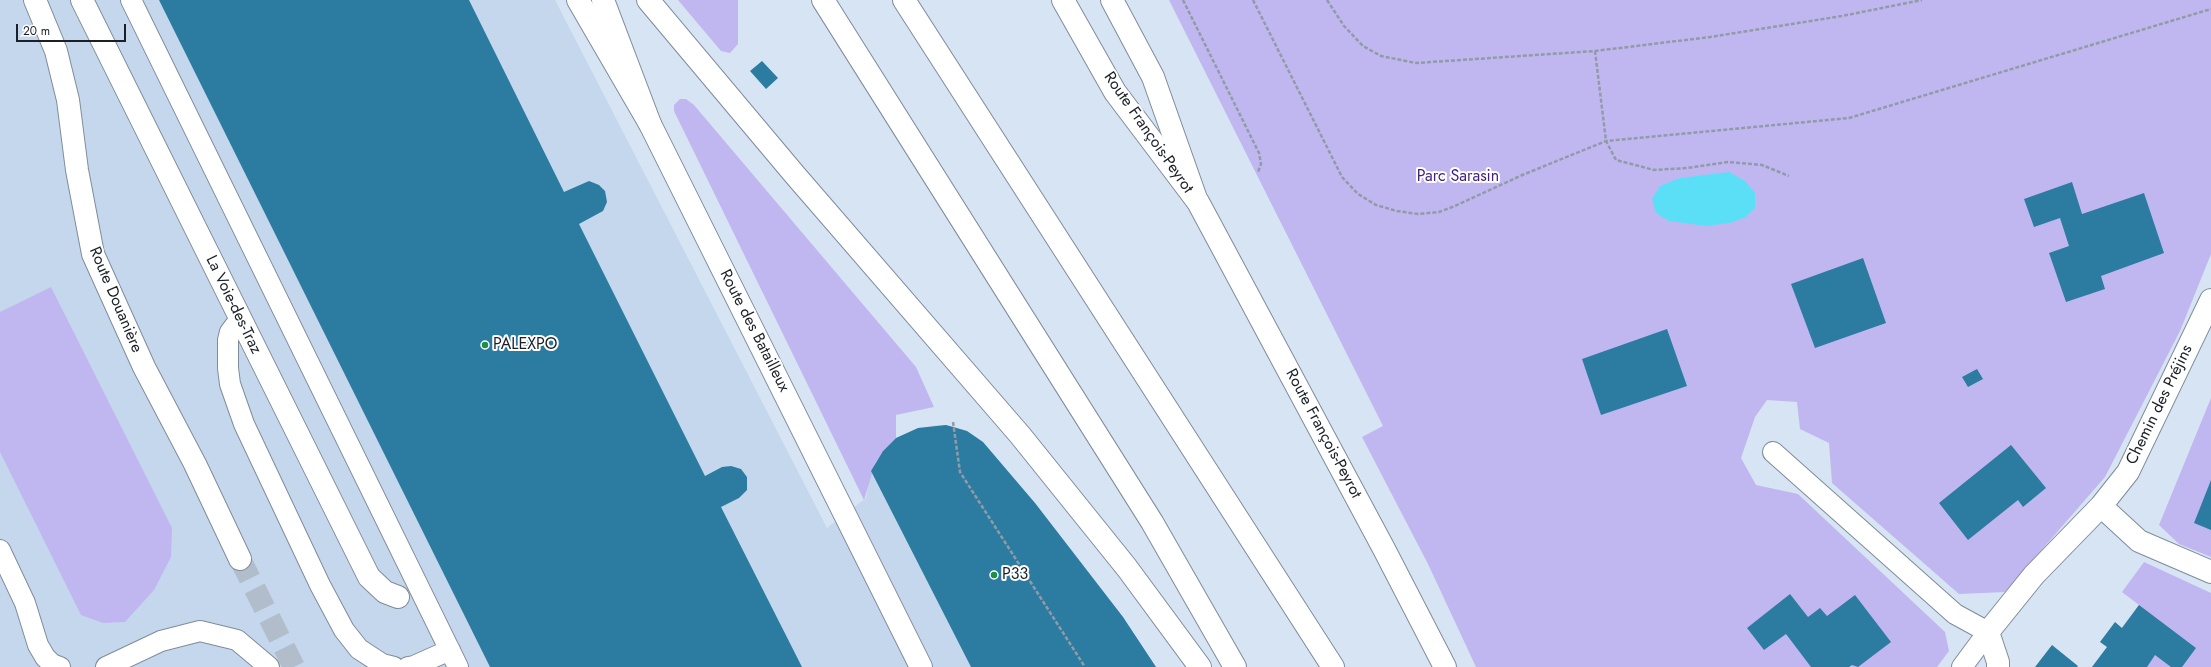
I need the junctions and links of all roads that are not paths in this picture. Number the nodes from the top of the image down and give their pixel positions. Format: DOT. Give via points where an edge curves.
graph roads {
  1 [pos="35,0"];
  2 [pos="82,0"];
  3 [pos="131,0"];
  4 [pos="578,0"];
  5 [pos="603,0"];
  6 [pos="648,0"];
  7 [pos="823,0"];
  8 [pos="904,0"];
  9 [pos="1063,0"];
  10 [pos="1112,0"];
  11 [pos="650,124"];
  12 [pos="1198,202"];
  13 [pos="2211,300"];
  14 [pos="240,319"];
  15 [pos="1773,452"];
  16 [pos="2101,506"];
  17 [pos="0,550"];
  18 [pos="240,559"];
  19 [pos="2211,572"];
  20 [pos="398,597"];
  21 [pos="1988,632"];
  22 [pos="454,658"];
  23 [pos="60,667"];
  24 [pos="106,667"];
  25 [pos="269,667"];
  26 [pos="394,667"];
  27 [pos="408,667"];
  28 [pos="921,667"];
  29 [pos="1200,667"];
  30 [pos="1235,667"];
  31 [pos="1334,667"];
  32 [pos="1445,667"];
  33 [pos="1962,667"];
  34 [pos="1998,667"];
  1 -- 18 [label="main road, Route Douanière" via="56,51 68,100 77,170 93,254 144,367 195,464"];
  2 -- 14 [label="main road, La Voie-des-Traz"];
  3 -- 22 [label="lane"];
  4 -- 11 [label="main road, Route des Batailleux"];
  5 -- 11 [label="main road"];
  6 -- 29 [label="main road" via="795,175 1020,435 1127,568"];
  7 -- 30 [label="main road" via="1152,522"];
  8 -- 31 [label="main road"];
  9 -- 12 [label="main road, Route François-Peyrot" via="1115,92"];
  10 -- 12 [label="main road, Route François-Peyrot" via="1153,77"];
  11 -- 28 [label="main road, Route des Batailleux"];
  12 -- 32 [label="main road, Route François-Peyrot"];
  13 -- 16 [label="main road, Chemin des Préjins" via="2128,472"];
  14 -- 20 [label="main road, La Voie-des-Traz" via="369,577 385,592"];
  14 -- 26 [label="lane" via="230,332 228,340 228,368 230,384 244,424 344,630 359,649 382,664"];
  15 -- 21 [label="lane" via="1955,614"];
  16 -- 19 [label="main road" via="2139,541"];
  16 -- 21 [label="main road, Chemin des Préjins" via="2034,575"];
  17 -- 23 [label="lane" via="25,603 38,646 52,664"];
  21 -- 33 [label="lane"];
  21 -- 34 [label="main road"];
  22 -- 27 [label="lane"];
  24 -- 25 [label="lane" via="161,641 200,631 237,640"];
}
